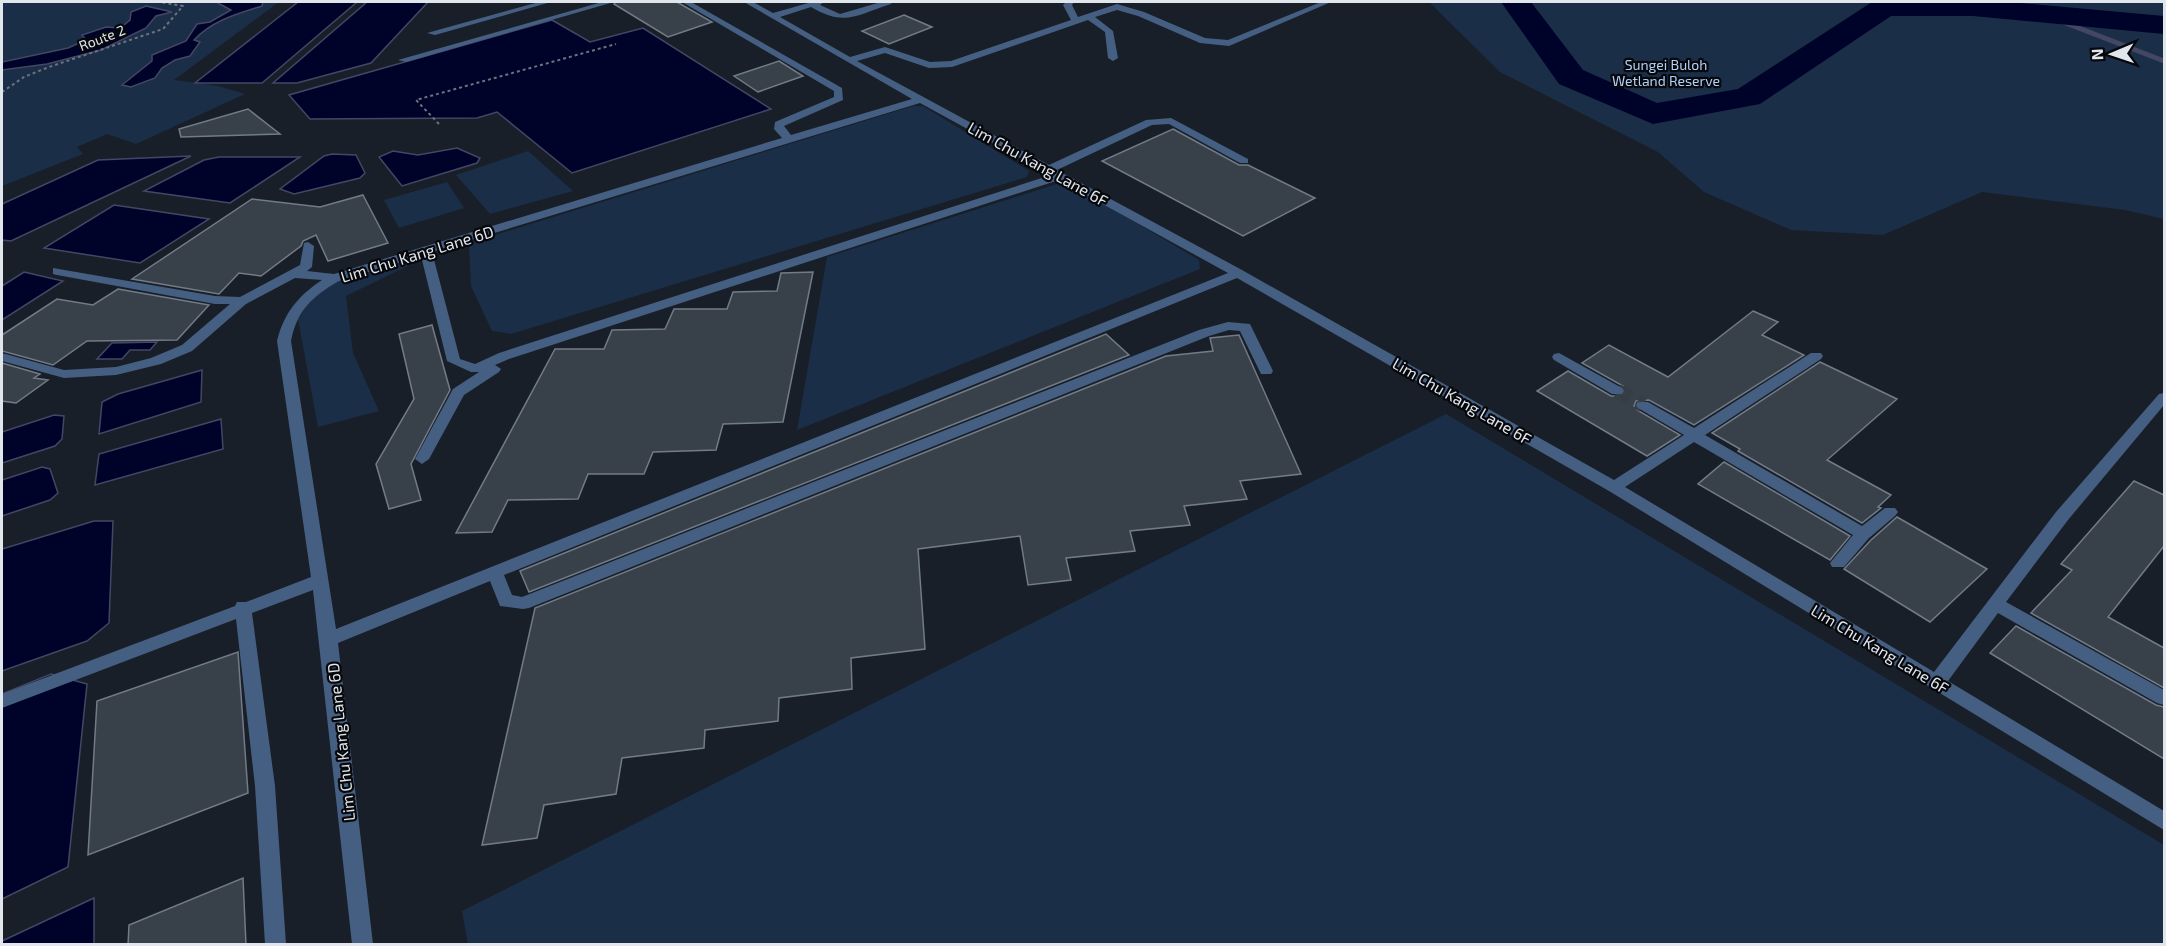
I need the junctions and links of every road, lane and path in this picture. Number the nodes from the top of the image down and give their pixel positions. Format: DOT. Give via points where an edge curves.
graph roads {
  1 [pos="160,2"];
  2 [pos="547,2"];
  3 [pos="566,2"];
  4 [pos="610,2"];
  5 [pos="686,2"];
  6 [pos="748,2"];
  7 [pos="888,2"];
  8 [pos="1070,2"];
  9 [pos="1327,2"];
  10 [pos="816,3"];
  11 [pos="577,11"];
  12 [pos="772,16"];
  13 [pos="1089,17"];
  14 [pos="1076,21"];
  15 [pos="458,25"];
  16 [pos="432,33"];
  17 [pos="475,39"];
  18 [pos="616,44"];
  19 [pos="1113,58"];
  20 [pos="403,60"];
  21 [pos="849,60"];
  22 [pos="2,92"];
  23 [pos="921,99"];
  24 [pos="439,124"];
  25 [pos="789,140"];
  26 [pos="1244,161"];
  27 [pos="1053,173"];
  28 [pos="308,246"];
  29 [pos="426,251"];
  30 [pos="57,271"];
  31 [pos="1238,273"];
  32 [pos="296,274"];
  33 [pos="335,278"];
  34 [pos="242,301"];
  35 [pos="525,351"];
  36 [pos="1816,356"];
  37 [pos="2,357"];
  38 [pos="1559,357"];
  39 [pos="1266,371"];
  40 [pos="1617,391"];
  41 [pos="2164,396"];
  42 [pos="1643,405"];
  43 [pos="1694,436"];
  44 [pos="422,459"];
  45 [pos="1614,487"];
  46 [pos="1890,512"];
  47 [pos="1863,534"];
  48 [pos="1838,563"];
  49 [pos="494,572"];
  50 [pos="321,580"];
  51 [pos="1995,604"];
  52 [pos="243,608"];
  53 [pos="329,639"];
  54 [pos="1936,683"];
  55 [pos="2163,698"];
  56 [pos="2,701"];
  57 [pos="2164,821"];
  58 [pos="275,945"];
  59 [pos="363,945"];
  1 -- 22 [label="path, Route 2" via="183,6 163,29 49,67"];
  2 -- 15 [label="street"];
  3 -- 11 [label="street"];
  4 -- 11 [label="street"];
  5 -- 25 [label="street" via="839,90 839,98 779,124"];
  6 -- 12 [label="street, Lim Chu Kang Lane 6F"];
  7 -- 10 [label="street" via="840,17"];
  8 -- 14 [label="street" via="1067,5"];
  9 -- 13 [label="street" via="1229,43 1203,41 1117,7"];
  10 -- 12 [label="street"];
  11 -- 17 [label="street"];
  12 -- 21 [label="street, Lim Chu Kang Lane 6F"];
  13 -- 14 [label="street"];
  13 -- 19 [label="street" via="1109,32"];
  14 -- 21 [label="street" via="952,64 929,65 885,50"];
  15 -- 16 [label="street"];
  15 -- 17 [label="street"];
  17 -- 20 [label="street"];
  18 -- 24 [label="path" via="416,100"];
  21 -- 23 [label="street, Lim Chu Kang Lane 6F"];
  23 -- 25 [label="street, Lim Chu Kang Lane 6D"];
  23 -- 27 [label="street, Lim Chu Kang Lane 6F"];
  25 -- 29 [label="street, Lim Chu Kang Lane 6D"];
  26 -- 27 [label="street" via="1171,122 1160,121 1150,122"];
  27 -- 31 [label="street, Lim Chu Kang Lane 6F"];
  27 -- 35 [label="street"];
  28 -- 32 [label="street" via="306,267"];
  29 -- 33 [label="street, Lim Chu Kang Lane 6D"];
  29 -- 35 [label="street" via="454,362 476,369"];
  30 -- 34 [label="street" via="215,300"];
  31 -- 45 [label="street, Lim Chu Kang Lane 6F"];
  31 -- 49 [label="street"];
  32 -- 33 [label="street"];
  32 -- 34 [label="street"];
  33 -- 50 [label="street, Lim Chu Kang Lane 6D" via="301,301 287,321 284,341"];
  34 -- 37 [label="street" via="187,348 116,371 64,374"];
  35 -- 44 [label="street" via="458,392"];
  36 -- 43 [label="street"];
  38 -- 40 [label="street"];
  39 -- 49 [label="street" via="1245,327 1228,326 523,603 506,601"];
  41 -- 51 [label="street" via="2062,516"];
  42 -- 43 [label="street"];
  43 -- 45 [label="street"];
  43 -- 47 [label="street"];
  45 -- 54 [label="street, Lim Chu Kang Lane 6F"];
  46 -- 47 [label="street"];
  47 -- 48 [label="street"];
  49 -- 53 [label="street"];
  50 -- 52 [label="street"];
  50 -- 53 [label="street, Lim Chu Kang Lane 6D"];
  51 -- 54 [label="street"];
  51 -- 55 [label="street"];
  52 -- 56 [label="street"];
  52 -- 58 [label="street" via="265,786"];
  53 -- 59 [label="street, Lim Chu Kang Lane 6D"];
  54 -- 57 [label="street, Lim Chu Kang Lane 6F"];
}
